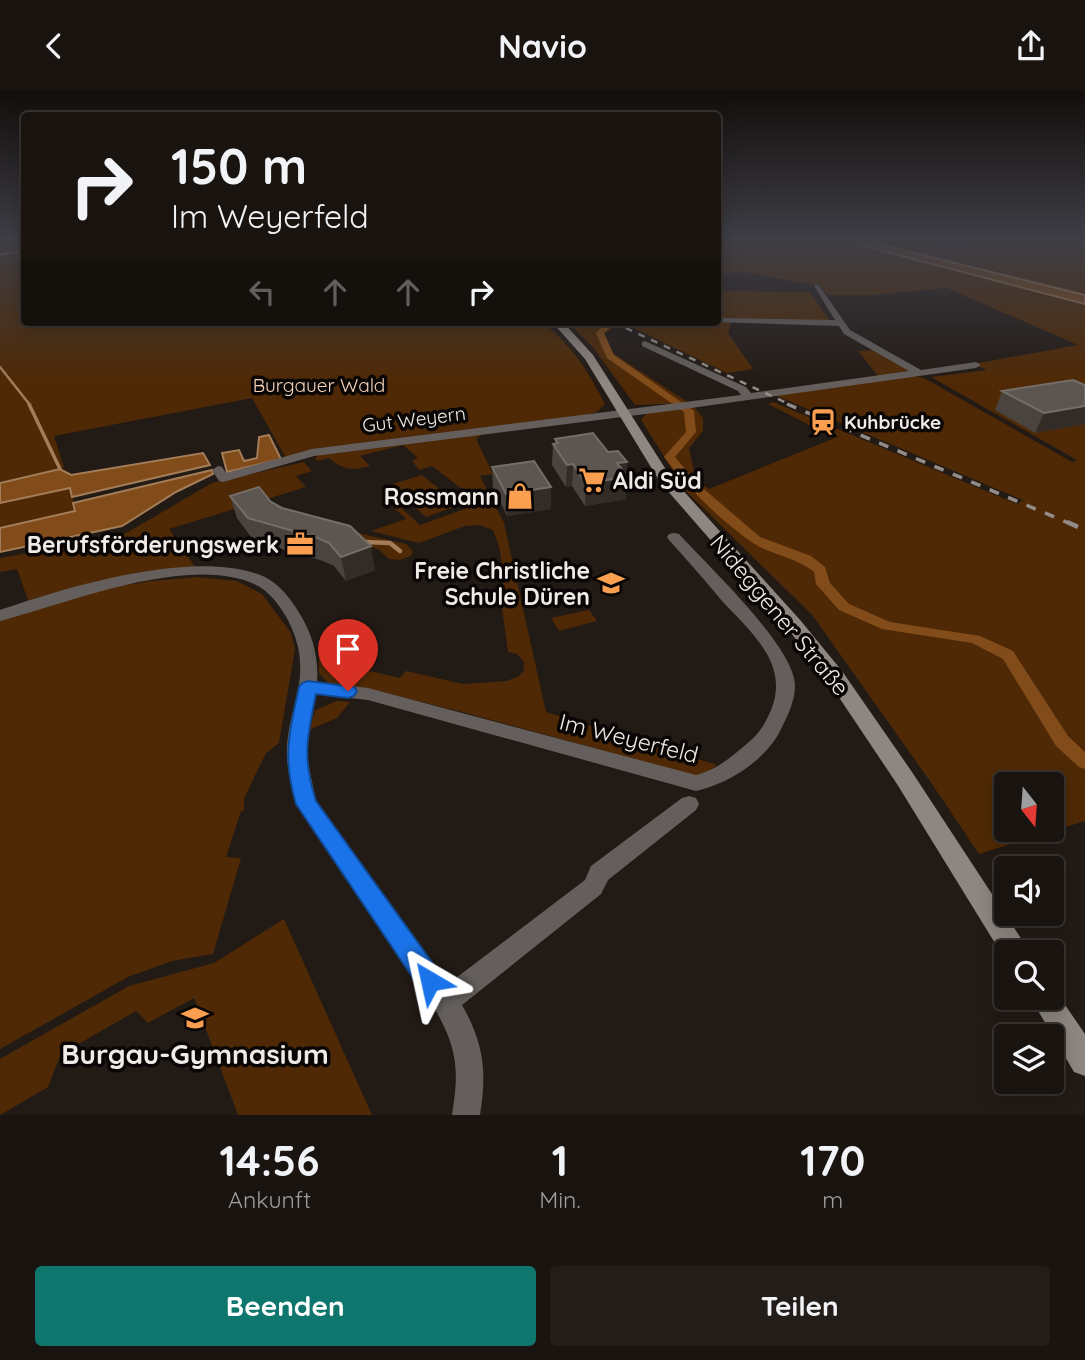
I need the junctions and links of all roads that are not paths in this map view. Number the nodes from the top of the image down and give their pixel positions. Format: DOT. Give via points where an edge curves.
graph roads {
  1 [pos="818,286"];
  2 [pos="721,321"];
  3 [pos="839,323"];
  4 [pos="561,326"];
  5 [pos="645,344"];
  6 [pos="976,365"];
  7 [pos="919,373"];
  8 [pos="747,396"];
  9 [pos="622,412"];
  10 [pos="218,470"];
  11 [pos="674,537"];
  12 [pos="0,616"];
  13 [pos="308,687"];
  14 [pos="689,804"];
  15 [pos="1008,940"];
  16 [pos="445,1002"];
  17 [pos="1052,1010"];
  18 [pos="1085,1061"];
  19 [pos="466,1115"];
  1 -- 3 [label="street"];
  2 -- 3 [label="street"];
  3 -- 7 [label="street"];
  4 -- 9 [label="main road, Nideggener Straße" via="588,354"];
  5 -- 8 [label="street" via="742,389"];
  6 -- 7 [label="street"];
  7 -- 8 [label="street"];
  8 -- 9 [label="street"];
  9 -- 10 [label="street, Gut Weyern" via="312,453 222,478"];
  9 -- 15 [label="main road, Nideggener Straße" via="674,491 835,675"];
  11 -- 13 [label="street, Im Weyerfeld" via="770,643 785,672 784,705 766,739 708,781 696,783 368,694"];
  12 -- 13 [label="street" via="55,596 152,576 242,574 271,589 300,628 307,646"];
  13 -- 16 [label="street" via="296,746 307,804"];
  14 -- 16 [label="street" via="599,873 593,887"];
  16 -- 19 [label="street" via="465,1034 471,1060"];
  17 -- 18 [label="main road"];
}
